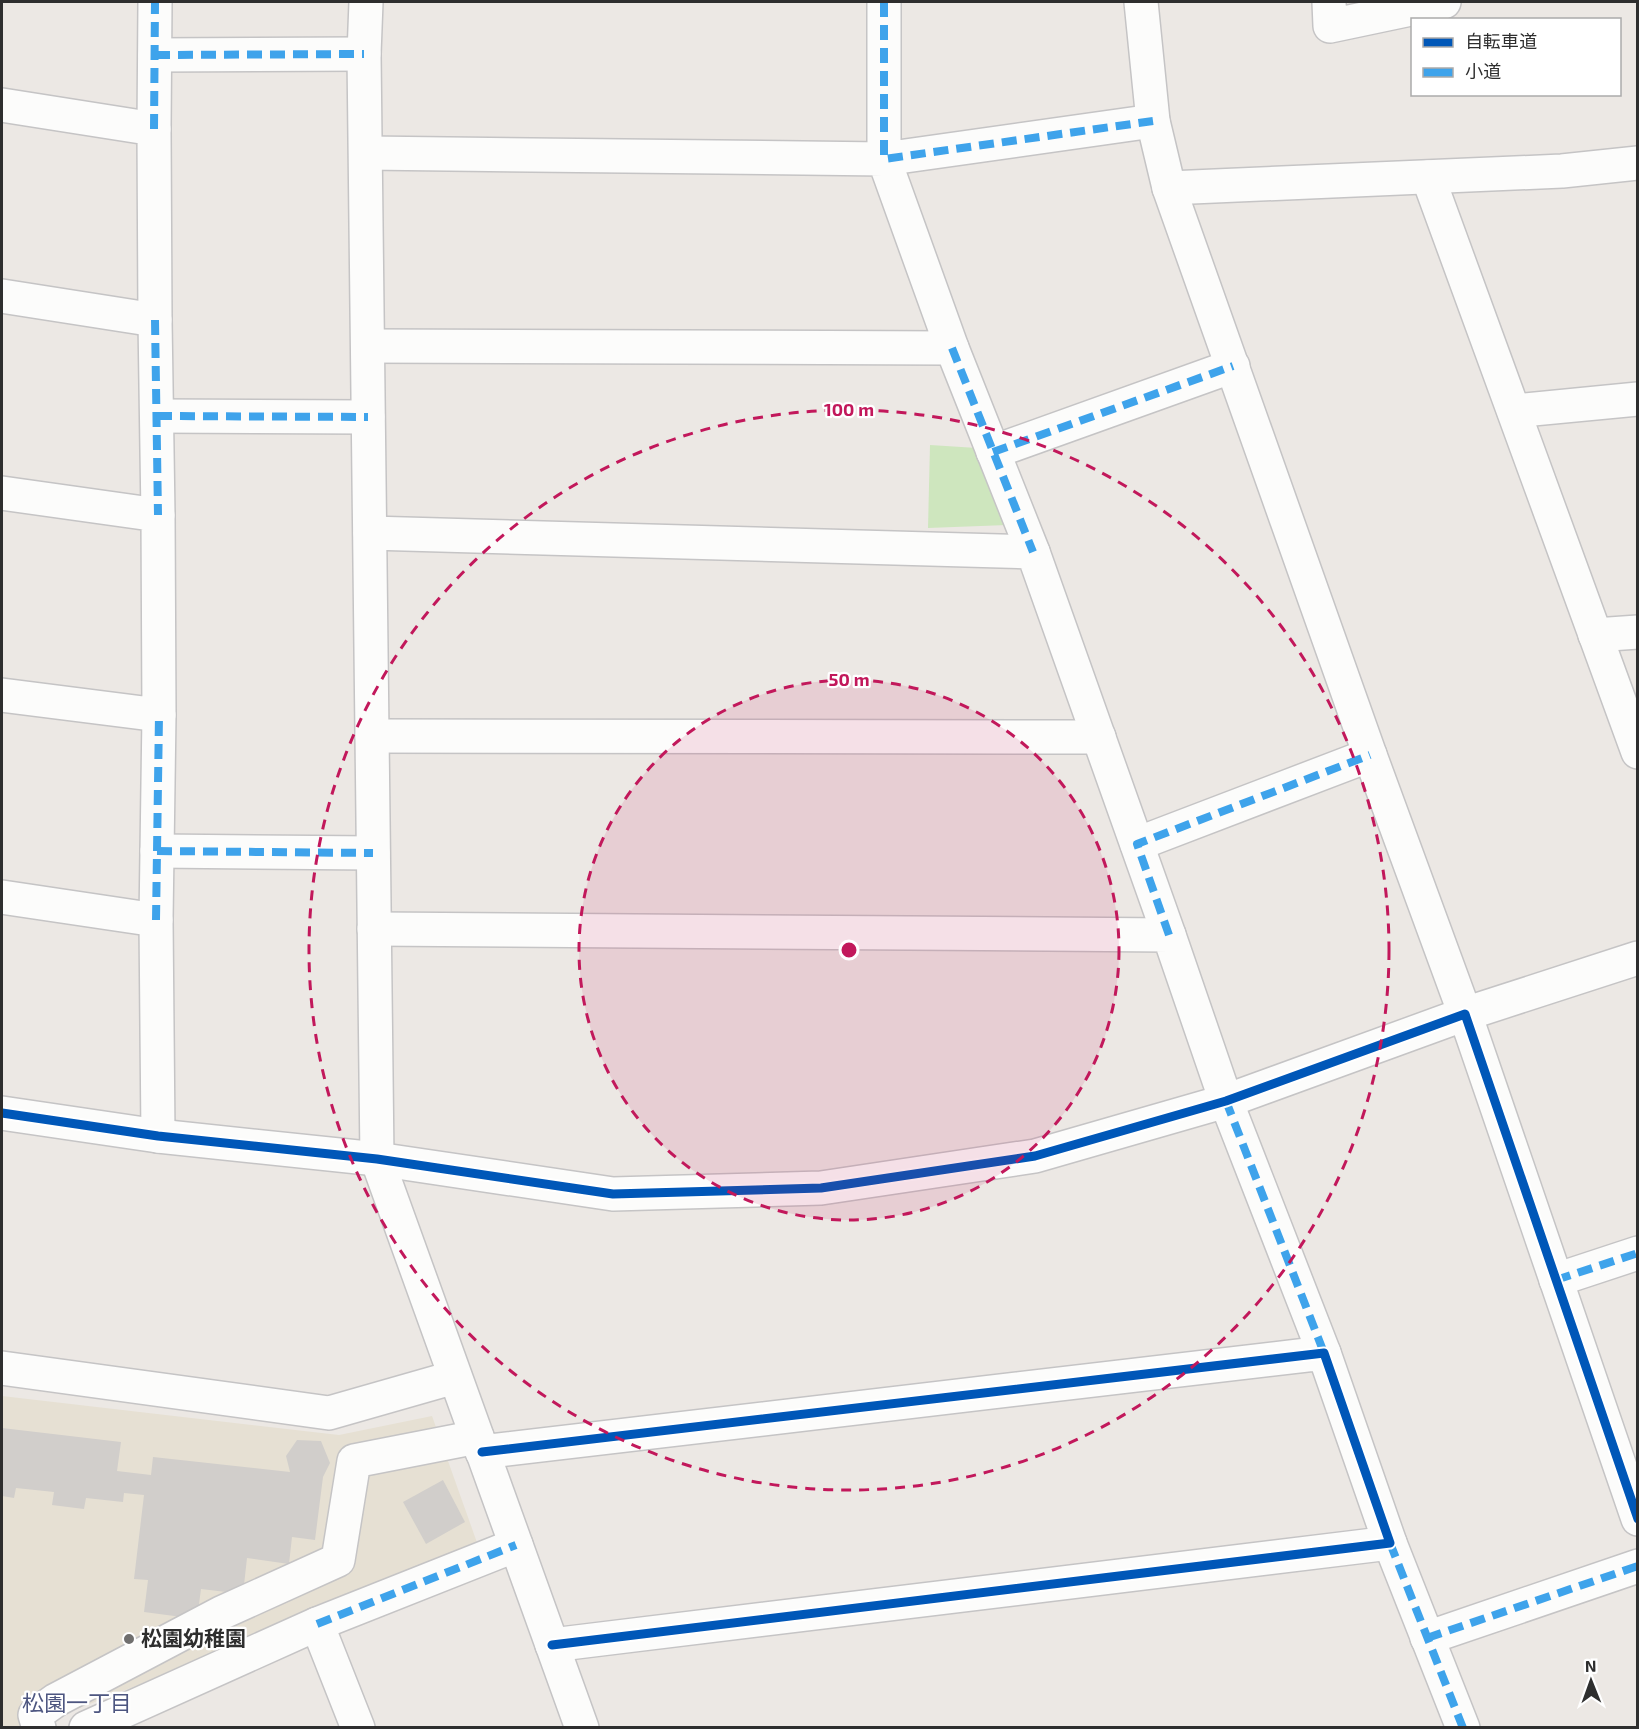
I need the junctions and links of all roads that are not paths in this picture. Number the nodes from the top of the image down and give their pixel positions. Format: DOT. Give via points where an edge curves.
graph roads {
  1 [pos="155,2"];
  2 [pos="366,2"];
  3 [pos="884,2"];
  4 [pos="1141,2"];
  5 [pos="1329,2"];
  6 [pos="1444,2"];
  7 [pos="364,54"];
  8 [pos="155,55"];
  9 [pos="2,105"];
  10 [pos="1153,122"];
  11 [pos="154,129"];
  12 [pos="366,153"];
  13 [pos="884,159"];
  14 [pos="1638,163"];
  15 [pos="1428,177"];
  16 [pos="1169,188"];
  17 [pos="2,296"];
  18 [pos="155,320"];
  19 [pos="368,346"];
  20 [pos="952,348"];
  21 [pos="1233,366"];
  22 [pos="1638,399"];
  23 [pos="1514,411"];
  24 [pos="157,416"];
  25 [pos="368,417"];
  26 [pos="993,452"];
  27 [pos="2,493"];
  28 [pos="158,515"];
  29 [pos="370,533"];
  30 [pos="1033,552"];
  31 [pos="1638,632"];
  32 [pos="1595,635"];
  33 [pos="2,694"];
  34 [pos="159,715"];
  35 [pos="372,736"];
  36 [pos="1099,737"];
  37 [pos="1638,752"];
  38 [pos="1370,755"];
  39 [pos="1137,844"];
  40 [pos="157,851"];
  41 [pos="373,852"];
  42 [pos="2,897"];
  43 [pos="156,920"];
  44 [pos="374,929"];
  45 [pos="1169,934"];
  46 [pos="1638,958"];
  47 [pos="1465,1014"];
  48 [pos="1226,1101"];
  49 [pos="2,1113"];
  50 [pos="158,1136"];
  51 [pos="377,1159"];
  52 [pos="1638,1253"];
  53 [pos="1556,1280"];
  54 [pos="1324,1353"];
  55 [pos="2,1368"];
  56 [pos="455,1377"];
  57 [pos="480,1445"];
  58 [pos="1638,1519"];
  59 [pos="1390,1543"];
  60 [pos="516,1545"];
  61 [pos="1638,1566"];
  62 [pos="317,1624"];
  63 [pos="1428,1638"];
  64 [pos="552,1645"];
  65 [pos="39,1728"];
  66 [pos="86,1728"];
  67 [pos="358,1728"];
  68 [pos="582,1728"];
  69 [pos="1463,1728"];
  1 -- 8 [label="street"];
  2 -- 7 [label="street"];
  3 -- 13 [label="street"];
  4 -- 10 [label="street"];
  5 -- 6 [label="street" via="1330,26"];
  7 -- 8 [label="street"];
  7 -- 12 [label="street"];
  8 -- 11 [label="street"];
  9 -- 11 [label="street"];
  10 -- 13 [label="street"];
  10 -- 16 [label="street"];
  11 -- 18 [label="street"];
  12 -- 13 [label="street"];
  12 -- 19 [label="street"];
  13 -- 20 [label="street"];
  14 -- 15 [label="street"];
  15 -- 16 [label="street"];
  15 -- 23 [label="street"];
  16 -- 21 [label="street"];
  17 -- 18 [label="street"];
  18 -- 24 [label="street"];
  19 -- 20 [label="street"];
  19 -- 25 [label="street"];
  20 -- 26 [label="street"];
  21 -- 26 [label="street"];
  21 -- 38 [label="street"];
  22 -- 23 [label="street"];
  23 -- 32 [label="street"];
  24 -- 25 [label="street"];
  24 -- 28 [label="street"];
  25 -- 29 [label="street"];
  26 -- 30 [label="street"];
  27 -- 28 [label="street"];
  28 -- 34 [label="street"];
  29 -- 30 [label="street"];
  29 -- 35 [label="street"];
  30 -- 36 [label="street"];
  31 -- 32 [label="street"];
  32 -- 37 [label="street"];
  33 -- 34 [label="street"];
  34 -- 40 [label="street"];
  35 -- 36 [label="street"];
  35 -- 41 [label="street"];
  36 -- 39 [label="street"];
  38 -- 39 [label="street"];
  38 -- 47 [label="street"];
  39 -- 45 [label="street"];
  40 -- 41 [label="street"];
  40 -- 43 [label="street"];
  41 -- 44 [label="street"];
  42 -- 43 [label="street"];
  43 -- 50 [label="street"];
  44 -- 45 [label="street"];
  44 -- 51 [label="street"];
  45 -- 48 [label="street"];
  46 -- 47 [label="street"];
  47 -- 48 [label="street"];
  47 -- 53 [label="street"];
  48 -- 51 [label="street" via="1035,1156 820,1188 613,1194"];
  48 -- 54 [label="street"];
  49 -- 50 [label="street"];
  50 -- 51 [label="street"];
  51 -- 56 [label="street"];
  52 -- 53 [label="street"];
  53 -- 58 [label="street"];
  54 -- 57 [label="street"];
  54 -- 59 [label="street"];
  55 -- 56 [label="street" via="329,1413"];
  56 -- 57 [label="street"];
  57 -- 60 [label="street"];
  57 -- 65 [label="street" via="354,1461 338,1560 221,1613 56,1700 35,1715"];
  59 -- 63 [label="street"];
  59 -- 64 [label="street"];
  60 -- 62 [label="street"];
  60 -- 64 [label="street"];
  61 -- 63 [label="street"];
  62 -- 66 [label="street"];
  62 -- 67 [label="street"];
  63 -- 69 [label="street"];
  64 -- 68 [label="street"];
}
